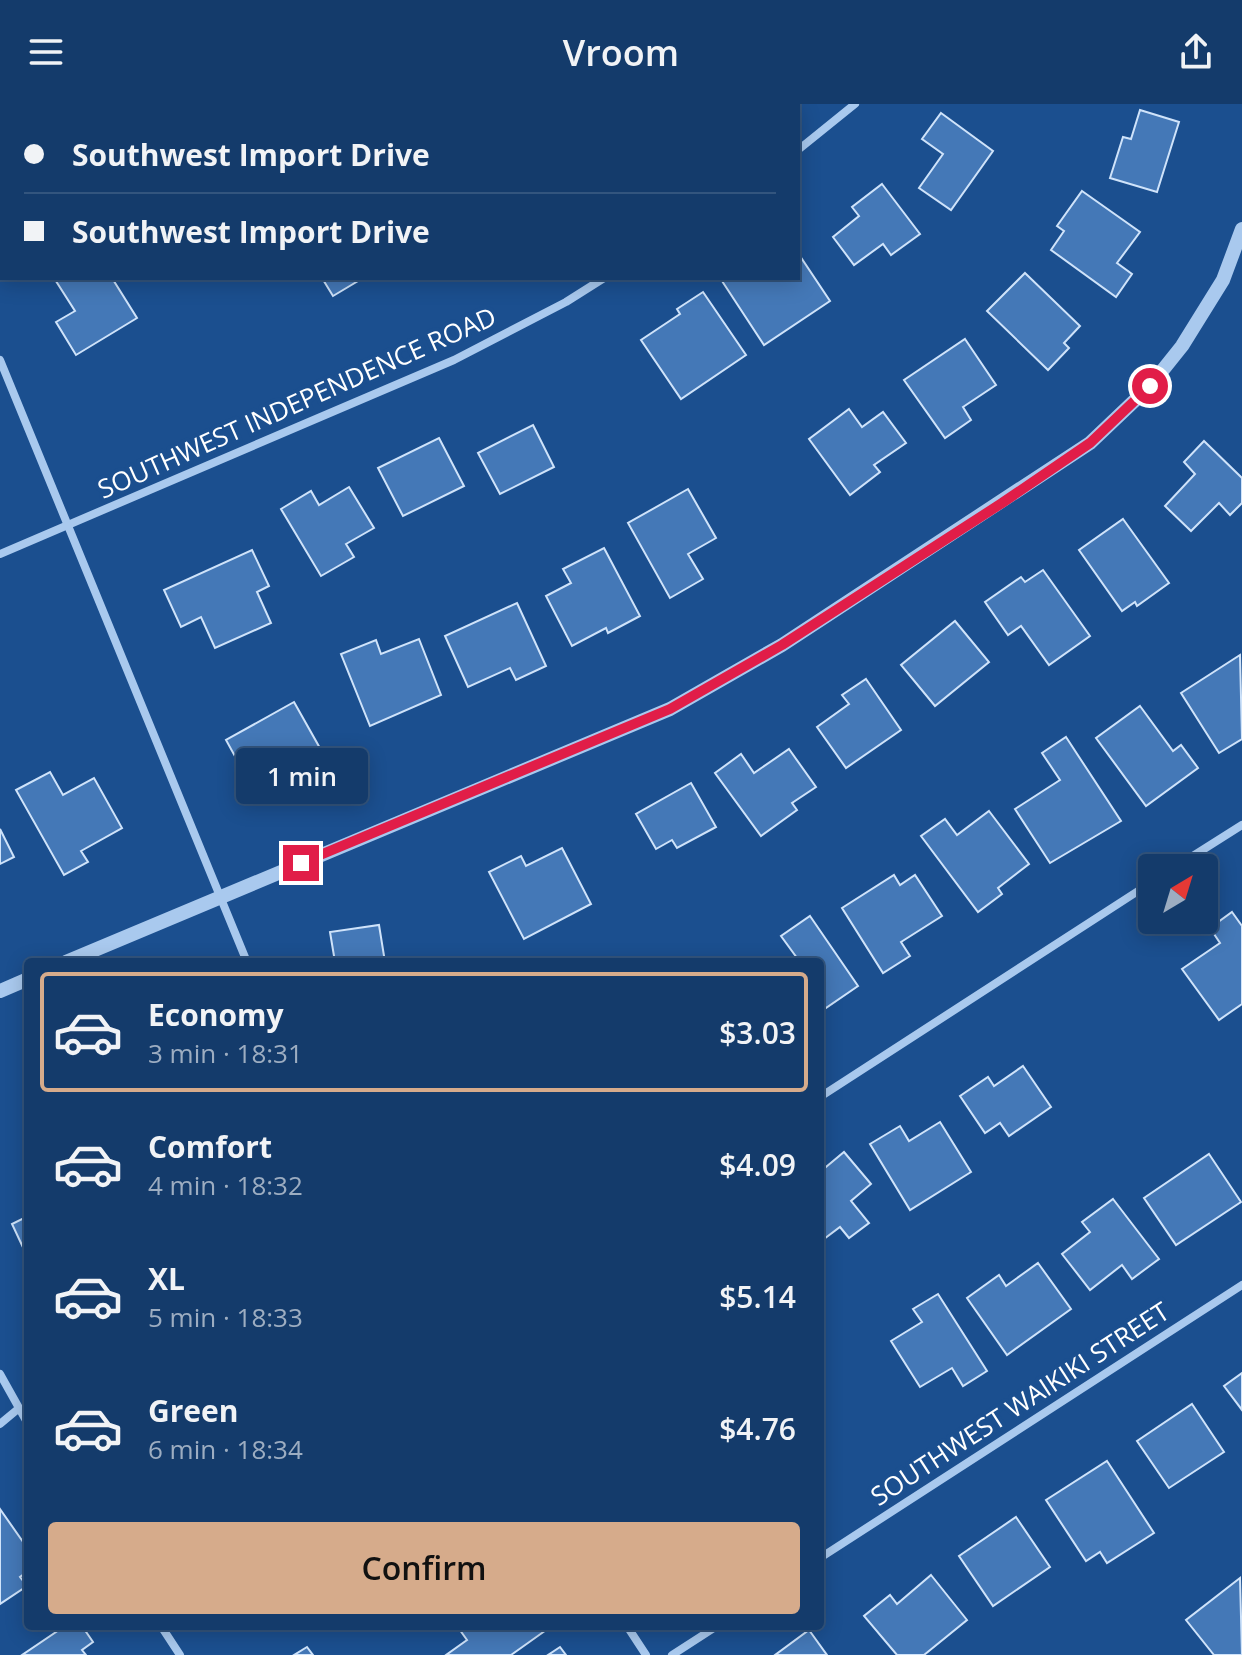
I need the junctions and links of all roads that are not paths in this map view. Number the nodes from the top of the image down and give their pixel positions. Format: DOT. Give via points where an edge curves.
graph roads {
  1 [pos="855,104"];
  2 [pos="800,148"];
  3 [pos="1242,229"];
  4 [pos="601,280"];
  5 [pos="0,360"];
  6 [pos="70,525"];
  7 [pos="0,554"];
  8 [pos="1242,825"];
  9 [pos="1196,854"];
  10 [pos="1138,891"];
  11 [pos="220,898"];
  12 [pos="76,958"];
  13 [pos="245,958"];
  14 [pos="24,981"];
  15 [pos="0,991"];
  16 [pos="824,1094"];
  17 [pos="1242,1285"];
  18 [pos="0,1374"];
  19 [pos="18,1409"];
  20 [pos="24,1418"];
  21 [pos="0,1424"];
  22 [pos="824,1555"];
  23 [pos="164,1630"];
  24 [pos="630,1630"];
  25 [pos="711,1630"];
  26 [pos="180,1655"];
  27 [pos="646,1655"];
  28 [pos="672,1655"];
  1 -- 2 [label="street"];
  3 -- 11 [label="street" via="1223,280 1150,386 1090,443 1002,503 782,645 670,709"];
  4 -- 6 [label="street, SOUTHWEST INDEPENDENCE ROAD" via="454,360"];
  5 -- 6 [label="street"];
  6 -- 7 [label="street, SOUTHWEST INDEPENDENCE ROAD"];
  6 -- 11 [label="street"];
  8 -- 9 [label="street"];
  10 -- 16 [label="street"];
  11 -- 12 [label="street"];
  11 -- 13 [label="street"];
  14 -- 15 [label="street"];
  17 -- 22 [label="street, SOUTHWEST WAIKIKI STREET"];
  18 -- 19 [label="street"];
  19 -- 20 [label="street"];
  19 -- 21 [label="street"];
  23 -- 26 [label="street"];
  24 -- 27 [label="street"];
  25 -- 28 [label="street"];
}
